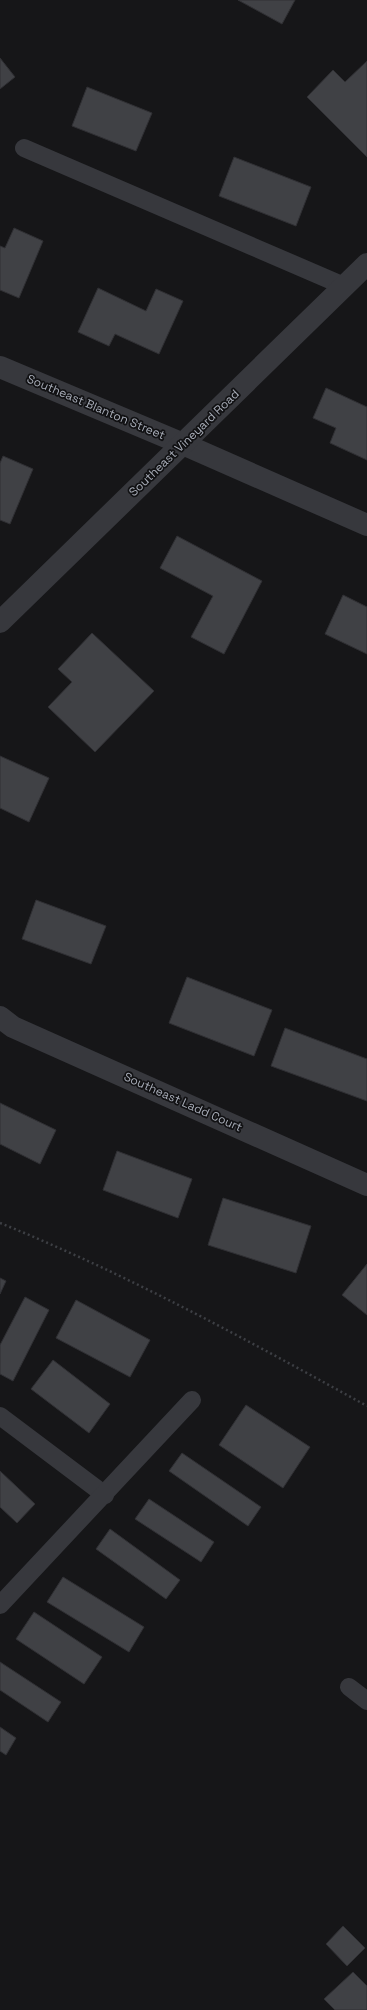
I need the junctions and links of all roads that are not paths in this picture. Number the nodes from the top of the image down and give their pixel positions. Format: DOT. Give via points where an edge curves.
graph roads {
  1 [pos="24,148"];
  2 [pos="367,264"];
  3 [pos="344,286"];
  4 [pos="0,367"];
  5 [pos="183,444"];
  6 [pos="367,525"];
  7 [pos="0,622"];
  8 [pos="0,1017"];
  9 [pos="367,1185"];
  10 [pos="192,1400"];
  11 [pos="0,1416"];
  12 [pos="105,1495"];
  13 [pos="0,1605"];
  14 [pos="349,1687"];
  15 [pos="367,1701"];
  1 -- 3 [label="lane"];
  2 -- 3 [label="street, Southeast Vineyard Road"];
  3 -- 5 [label="street, Southeast Vineyard Road"];
  4 -- 5 [label="street, Southeast Blanton Street"];
  5 -- 6 [label="street, Southeast Blanton Street"];
  5 -- 7 [label="street, Southeast Vineyard Road"];
  8 -- 9 [label="street, Southeast Ladd Court" via="13,1027"];
  10 -- 12 [label="lane"];
  11 -- 12 [label="lane"];
  12 -- 13 [label="lane"];
  14 -- 15 [label="lane"];
}
